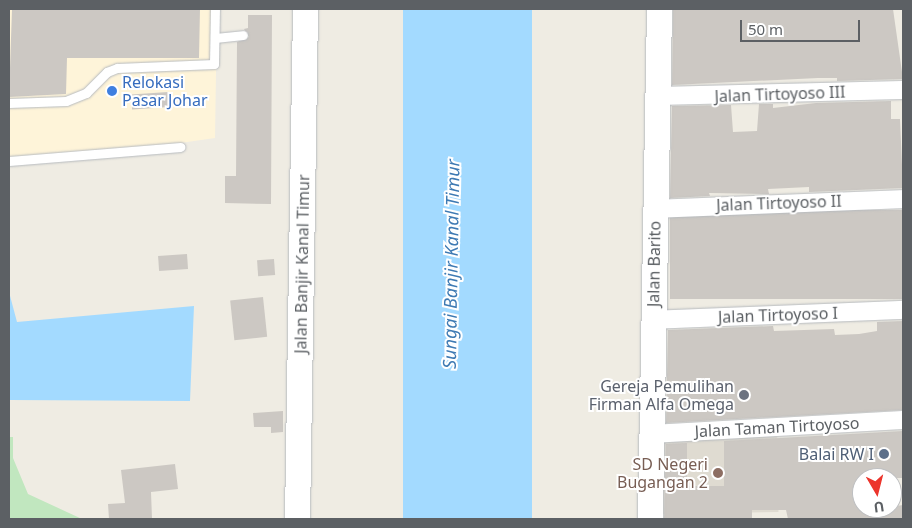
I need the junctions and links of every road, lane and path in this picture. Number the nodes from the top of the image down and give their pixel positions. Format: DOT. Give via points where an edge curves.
graph roads {
  1 [pos="215,9"];
  2 [pos="305,9"];
  3 [pos="659,9"];
  4 [pos="243,35"];
  5 [pos="223,37"];
  6 [pos="903,90"];
  7 [pos="657,96"];
  8 [pos="9,103"];
  9 [pos="180,147"];
  10 [pos="9,161"];
  11 [pos="903,199"];
  12 [pos="655,208"];
  13 [pos="903,310"];
  14 [pos="652,320"];
  15 [pos="903,420"];
  16 [pos="650,434"];
  17 [pos="297,519"];
  18 [pos="650,519"];
  1 -- 5 [label="lane"];
  2 -- 17 [label="street, Jalan Banjir Kanal Timur"];
  3 -- 7 [label="street, Jalan Barito"];
  4 -- 5 [label="lane"];
  5 -- 8 [label="lane" via="216,61 211,65 117,68 107,72 86,93 66,102"];
  6 -- 7 [label="street, Jalan Tirtoyoso III"];
  7 -- 12 [label="street, Jalan Barito"];
  9 -- 10 [label="lane"];
  11 -- 12 [label="street, Jalan Tirtoyoso II"];
  12 -- 14 [label="street, Jalan Barito"];
  13 -- 14 [label="street, Jalan Tirtoyoso I"];
  14 -- 16 [label="street, Jalan Barito"];
  15 -- 16 [label="street, Jalan Taman Tirtoyoso"];
  16 -- 18 [label="street, Jalan Barito"];
}
